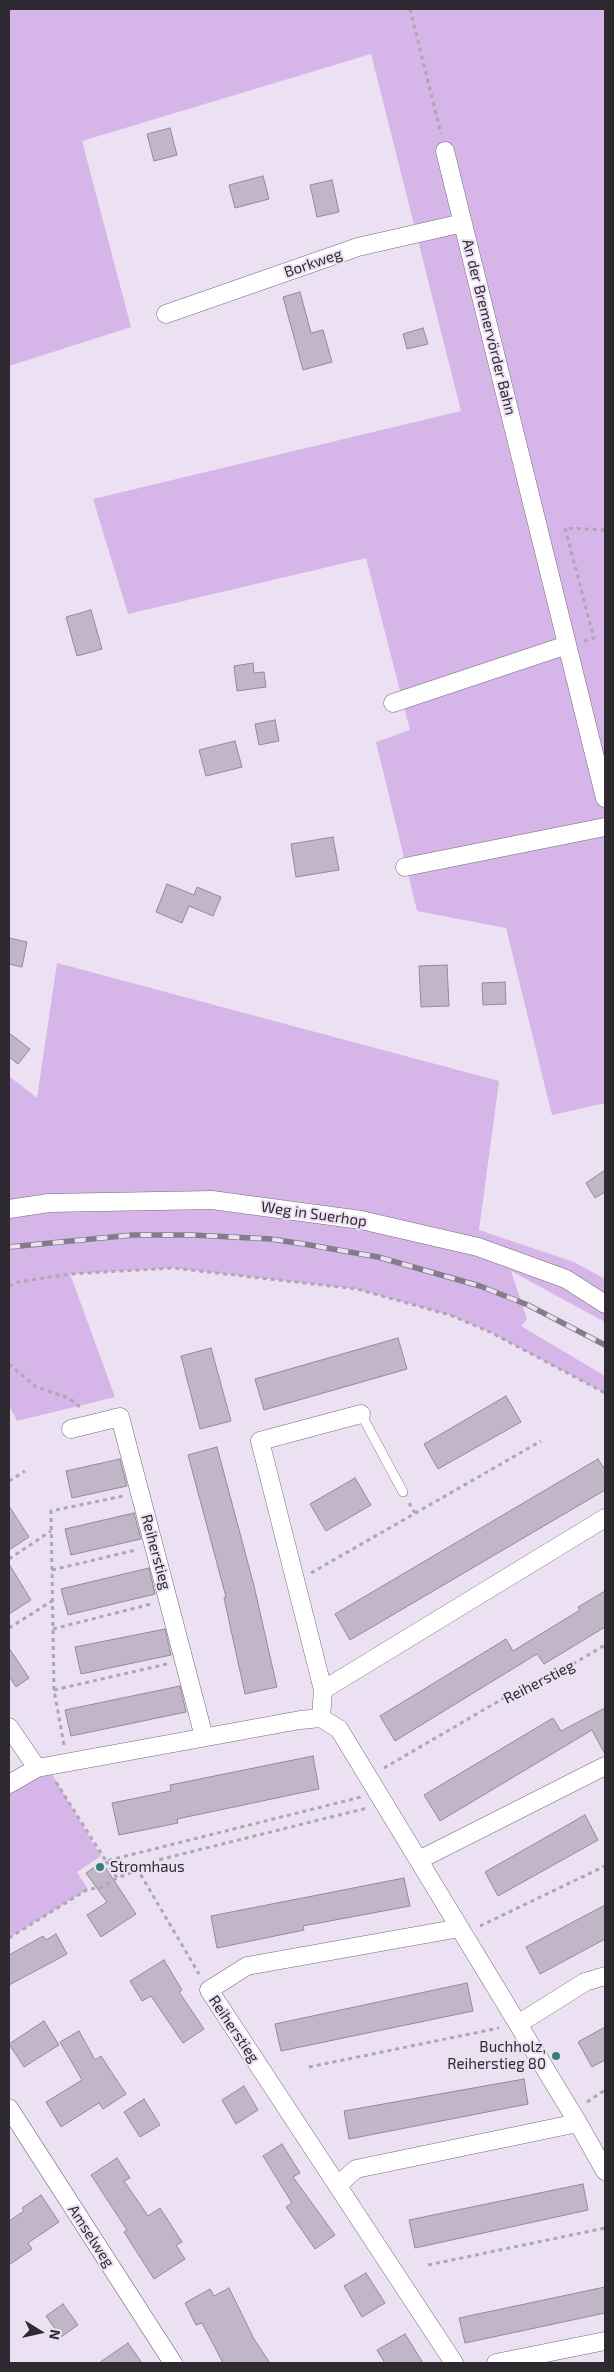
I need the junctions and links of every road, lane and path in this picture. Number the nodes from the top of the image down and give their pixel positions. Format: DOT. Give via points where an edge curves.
graph roads {
  1 [pos="410,9"];
  2 [pos="445,151"];
  3 [pos="463,224"];
  4 [pos="166,314"];
  5 [pos="605,530"];
  6 [pos="567,645"];
  7 [pos="393,703"];
  8 [pos="605,798"];
  9 [pos="605,828"];
  10 [pos="405,867"];
  11 [pos="9,1209"];
  12 [pos="9,1286"];
  13 [pos="605,1304"];
  14 [pos="9,1364"];
  15 [pos="605,1393"];
  16 [pos="361,1414"];
  17 [pos="100,1422"];
  18 [pos="71,1429"];
  19 [pos="541,1441"];
  20 [pos="25,1471"];
  21 [pos="9,1482"];
  22 [pos="140,1492"];
  23 [pos="403,1492"];
  24 [pos="605,1518"];
  25 [pos="51,1531"];
  26 [pos="154,1546"];
  27 [pos="9,1559"];
  28 [pos="52,1570"];
  29 [pos="296,1582"];
  30 [pos="168,1600"];
  31 [pos="52,1601"];
  32 [pos="9,1628"];
  33 [pos="53,1629"];
  34 [pos="605,1646"];
  35 [pos="184,1660"];
  36 [pos="54,1690"];
  37 [pos="323,1690"];
  38 [pos="321,1718"];
  39 [pos="9,1727"];
  40 [pos="204,1737"];
  41 [pos="68,1762"];
  42 [pos="605,1766"];
  43 [pos="42,1767"];
  44 [pos="368,1777"];
  45 [pos="9,1784"];
  46 [pos="381,1798"];
  47 [pos="419,1860"];
  48 [pos="106,1861"];
  49 [pos="605,1866"];
  50 [pos="138,1870"];
  51 [pos="117,1878"];
  52 [pos="462,1931"];
  53 [pos="9,1938"];
  54 [pos="605,1976"];
  55 [pos="209,1990"];
  56 [pos="518,2024"];
  57 [pos="309,2067"];
  58 [pos="9,2108"];
  59 [pos="578,2123"];
  60 [pos="605,2171"];
  61 [pos="338,2185"];
  62 [pos="605,2228"];
  63 [pos="428,2265"];
  64 [pos="605,2342"];
  65 [pos="173,2363"];
  66 [pos="454,2363"];
  67 [pos="496,2363"];
  1 -- 2 [label="path"];
  2 -- 3 [label="street, An der Bremervörder Bahn"];
  3 -- 4 [label="street, Borkweg" via="358,248"];
  3 -- 6 [label="street, An der Bremervörder Bahn"];
  5 -- 6 [label="path" via="565,528 594,638"];
  6 -- 7 [label="street"];
  6 -- 8 [label="street, An der Bremervörder Bahn"];
  9 -- 10 [label="street"];
  11 -- 13 [label="street, Weg in Suerhop" via="49,1204 212,1200 361,1220 478,1247 566,1279"];
  12 -- 15 [label="path" via="70,1274 174,1268 357,1289 450,1315 490,1332"];
  14 -- 17 [label="path" via="36,1387 69,1398"];
  16 -- 23 [label="lane"];
  16 -- 29 [label="street" via="260,1441"];
  17 -- 18 [label="street, Reiherstieg"];
  17 -- 22 [label="street, Reiherstieg" via="120,1417"];
  19 -- 29 [label="path"];
  20 -- 21 [label="path"];
  22 -- 25 [label="path" via="51,1511"];
  22 -- 26 [label="street, Reiherstieg"];
  24 -- 37 [label="street"];
  25 -- 27 [label="path"];
  25 -- 28 [label="path"];
  26 -- 28 [label="path"];
  26 -- 30 [label="street, Reiherstieg"];
  28 -- 31 [label="path"];
  29 -- 37 [label="street"];
  30 -- 33 [label="path"];
  30 -- 35 [label="street, Reiherstieg"];
  31 -- 32 [label="path"];
  31 -- 33 [label="path"];
  33 -- 36 [label="path"];
  34 -- 44 [label="path, Reiherstieg" via="549,1678 528,1684"];
  35 -- 36 [label="path"];
  35 -- 40 [label="street, Reiherstieg"];
  36 -- 41 [label="path"];
  37 -- 38 [label="street"];
  38 -- 40 [label="street"];
  38 -- 44 [label="street" via="339,1729"];
  39 -- 43 [label="street"];
  40 -- 41 [label="street"];
  41 -- 43 [label="street"];
  42 -- 47 [label="street"];
  43 -- 45 [label="street"];
  43 -- 48 [label="path"];
  44 -- 46 [label="street"];
  46 -- 47 [label="street"];
  46 -- 48 [label="path"];
  46 -- 50 [label="path" via="150,1862"];
  47 -- 52 [label="street"];
  48 -- 51 [label="path"];
  49 -- 52 [label="path"];
  50 -- 51 [label="path"];
  50 -- 55 [label="path"];
  51 -- 53 [label="path" via="100,1888 88,1888"];
  52 -- 55 [label="street, Reiherstieg" via="246,1966"];
  52 -- 56 [label="street"];
  54 -- 56 [label="street" via="585,1982"];
  55 -- 61 [label="street, Reiherstieg"];
  56 -- 57 [label="path"];
  56 -- 59 [label="street"];
  58 -- 65 [label="street, Amselweg"];
  59 -- 60 [label="street"];
  59 -- 61 [label="street" via="356,2168"];
  61 -- 66 [label="street, Reiherstieg"];
  62 -- 63 [label="path"];
  64 -- 67 [label="street"];
}
